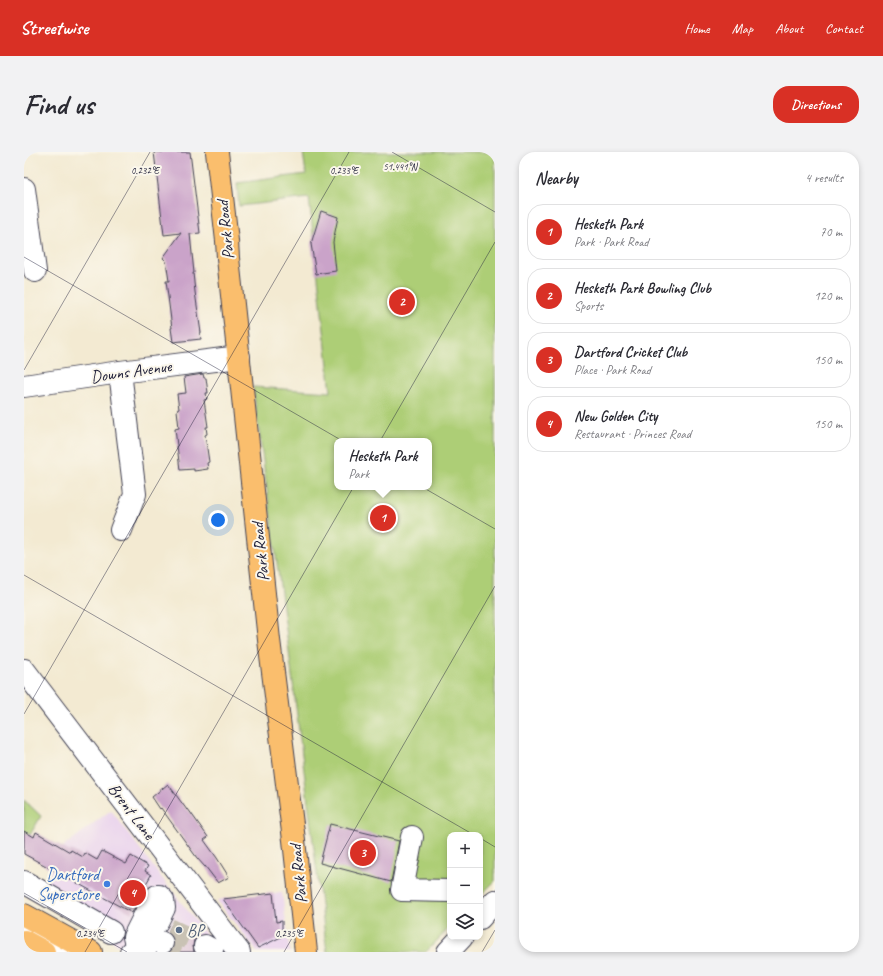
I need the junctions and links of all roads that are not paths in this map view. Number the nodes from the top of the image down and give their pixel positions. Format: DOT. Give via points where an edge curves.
graph roads {
  1 [pos="217,152"];
  2 [pos="24,189"];
  3 [pos="35,271"];
  4 [pos="238,357"];
  5 [pos="120,372"];
  6 [pos="24,386"];
  7 [pos="121,530"];
  8 [pos="24,670"];
  9 [pos="412,837"];
  10 [pos="24,882"];
  11 [pos="447,891"];
  12 [pos="69,909"];
  13 [pos="24,915"];
  14 [pos="24,930"];
  15 [pos="55,932"];
  16 [pos="111,932"];
  17 [pos="459,940"];
  18 [pos="24,941"];
  19 [pos="44,952"];
  20 [pos="64,952"];
  21 [pos="91,952"];
  22 [pos="239,952"];
  23 [pos="306,952"];
  24 [pos="448,952"];
  1 -- 4 [label="main road, Park Road"];
  2 -- 3 [label="street"];
  4 -- 5 [label="street, Downs Avenue"];
  4 -- 23 [label="main road, Park Road"];
  5 -- 6 [label="street, Downs Avenue"];
  5 -- 7 [label="street" via="135,494"];
  8 -- 22 [label="street, Brent Lane"];
  9 -- 11 [label="street" via="402,890"];
  10 -- 12 [label="street"];
  12 -- 15 [label="street"];
  12 -- 16 [label="street"];
  13 -- 15 [label="main road"];
  14 -- 20 [label="street"];
  15 -- 21 [label="main road"];
  17 -- 24 [label="street"];
  18 -- 19 [label="main road"];
}
